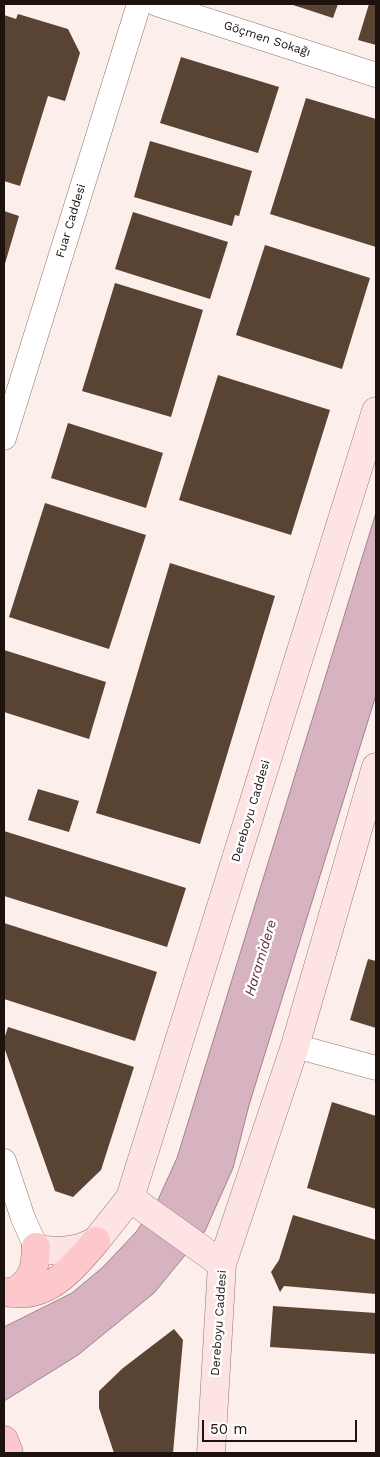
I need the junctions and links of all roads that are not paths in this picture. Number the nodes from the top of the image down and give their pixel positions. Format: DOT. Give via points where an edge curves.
graph roads {
  1 [pos="139,4"];
  2 [pos="157,4"];
  3 [pos="376,75"];
  4 [pos="376,411"];
  5 [pos="4,438"];
  6 [pos="376,767"];
  7 [pos="295,1046"];
  8 [pos="376,1068"];
  9 [pos="4,1161"];
  10 [pos="135,1202"];
  11 [pos="96,1241"];
  12 [pos="36,1247"];
  13 [pos="212,1257"];
  14 [pos="8,1293"];
  15 [pos="4,1440"];
  16 [pos="9,1453"];
  17 [pos="211,1453"];
  1 -- 5 [label="street, Fuar Caddesi"];
  2 -- 3 [label="street, Göçmen Sokağı"];
  4 -- 10 [label="street, Dereboyu Caddesi"];
  6 -- 7 [label="street, Dereboyu Caddesi"];
  7 -- 8 [label="street"];
  7 -- 13 [label="street, Dereboyu Caddesi"];
  9 -- 12 [label="street"];
  10 -- 11 [label="street"];
  10 -- 13 [label="street"];
  11 -- 12 [label="street" via="62,1251"];
  11 -- 14 [label="main road" via="67,1274 42,1290 25,1295"];
  12 -- 14 [label="main road" via="31,1277"];
  13 -- 17 [label="street, Dereboyu Caddesi"];
  15 -- 16 [label="main road"];
}
